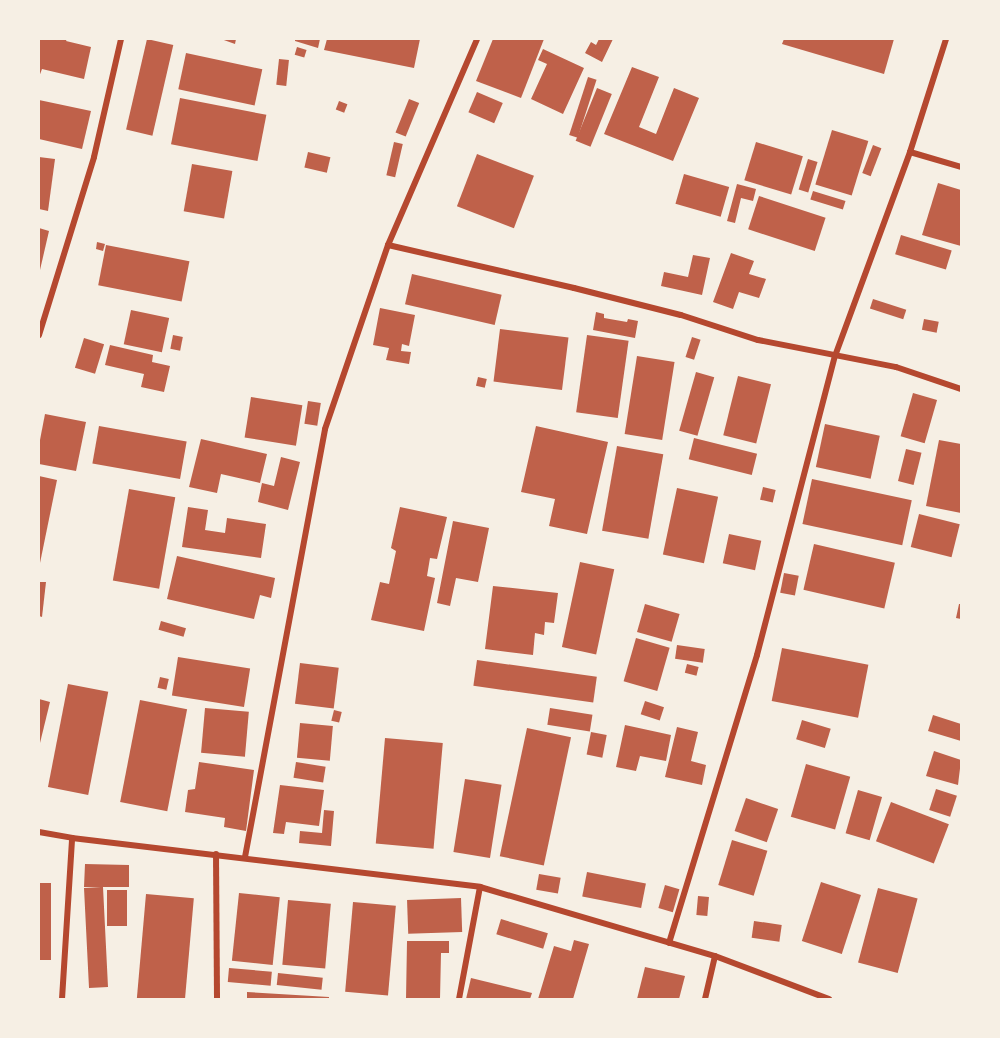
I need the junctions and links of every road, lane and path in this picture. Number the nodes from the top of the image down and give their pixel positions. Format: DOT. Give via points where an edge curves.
graph roads {
  1 [pos="121,39"];
  2 [pos="477,39"];
  3 [pos="946,39"];
  4 [pos="910,152"];
  5 [pos="961,167"];
  6 [pos="388,245"];
  7 [pos="39,335"];
  8 [pos="835,356"];
  9 [pos="961,389"];
  10 [pos="39,832"];
  11 [pos="72,838"];
  12 [pos="216,854"];
  13 [pos="245,857"];
  14 [pos="480,887"];
  15 [pos="669,943"];
  16 [pos="716,956"];
  17 [pos="62,999"];
  18 [pos="217,999"];
  19 [pos="459,999"];
  20 [pos="705,999"];
  21 [pos="829,999"];
  1 -- 7 [label="street" via="94,157"];
  2 -- 6 [label="street"];
  3 -- 4 [label="street"];
  4 -- 5 [label="street"];
  4 -- 8 [label="street"];
  6 -- 8 [label="street" via="574,288 681,315 758,340"];
  6 -- 13 [label="street" via="326,429"];
  8 -- 9 [label="street" via="896,367"];
  8 -- 15 [label="street" via="758,655"];
  10 -- 11 [label="street"];
  11 -- 12 [label="street"];
  11 -- 17 [label="street"];
  12 -- 13 [label="street"];
  12 -- 18 [label="street"];
  13 -- 14 [label="street"];
  14 -- 15 [label="street"];
  14 -- 19 [label="street"];
  15 -- 16 [label="street"];
  16 -- 20 [label="street"];
  16 -- 21 [label="street"];
}
